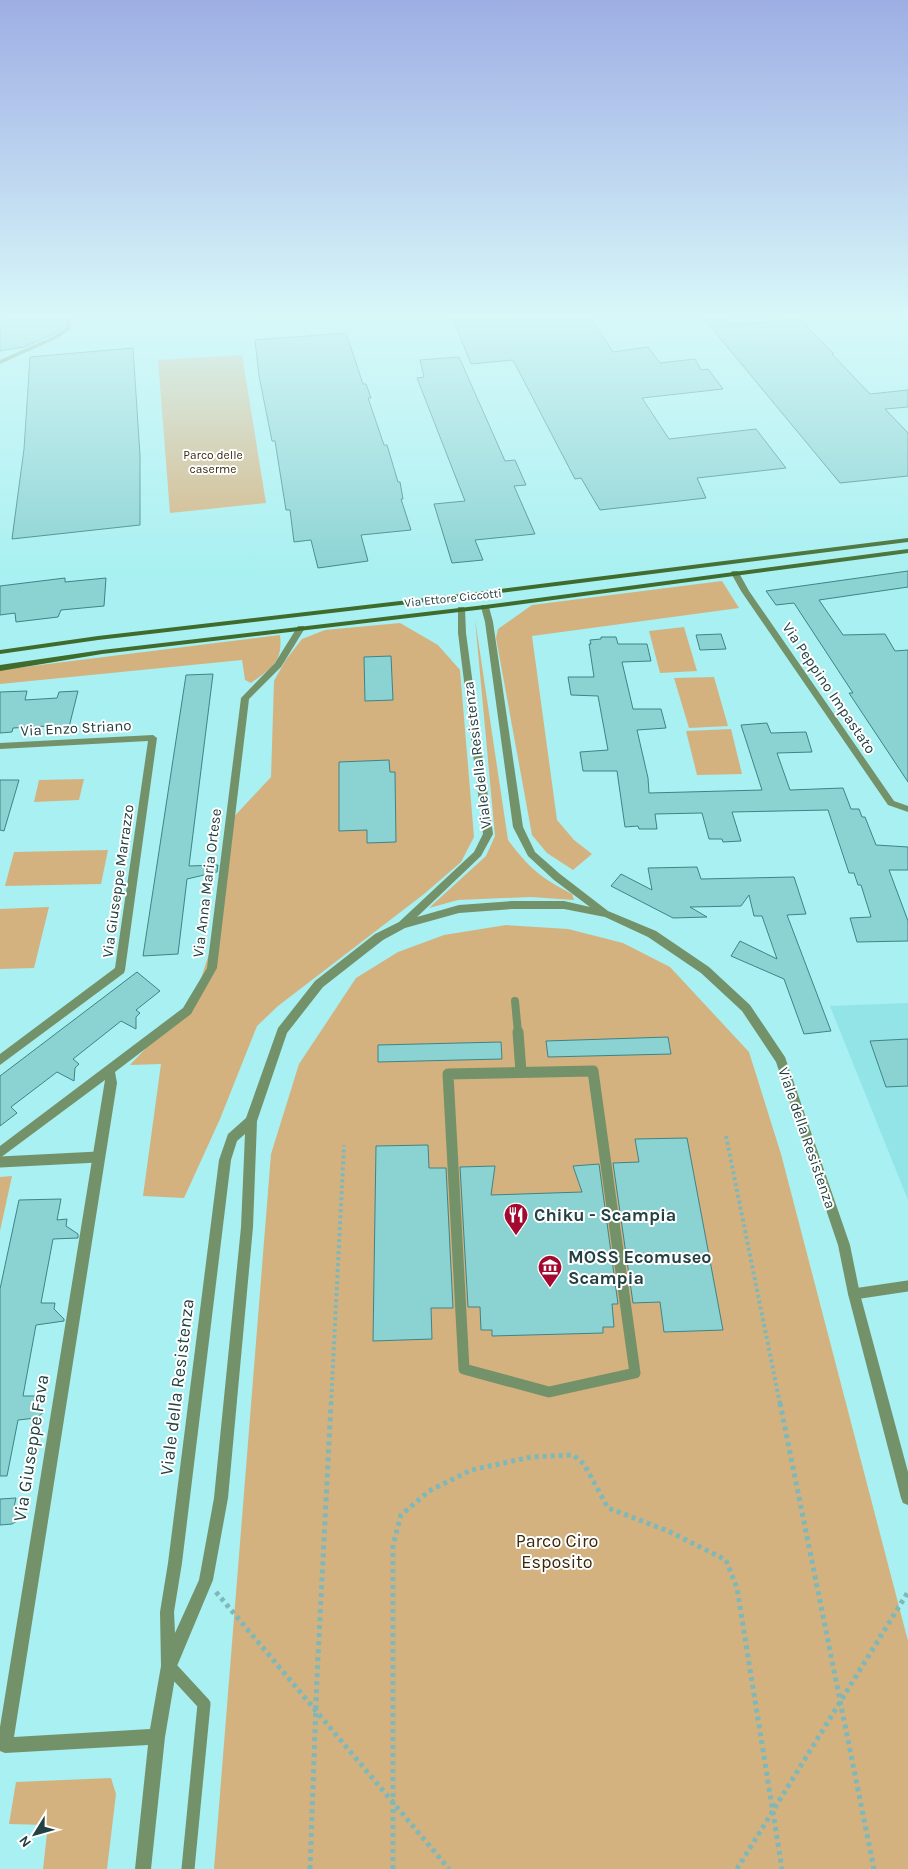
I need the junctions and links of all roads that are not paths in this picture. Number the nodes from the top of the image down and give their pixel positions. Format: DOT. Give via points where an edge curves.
graph roads {
  1 [pos="908,540"];
  2 [pos="908,551"];
  3 [pos="736,573"];
  4 [pos="469,595"];
  5 [pos="485,606"];
  6 [pos="461,609"];
  7 [pos="302,628"];
  8 [pos="0,652"];
  9 [pos="0,668"];
  10 [pos="153,738"];
  11 [pos="0,746"];
  12 [pos="908,809"];
  13 [pos="607,914"];
  14 [pos="402,925"];
  15 [pos="515,1001"];
  16 [pos="0,1060"];
  17 [pos="109,1071"];
  18 [pos="521,1072"];
  19 [pos="251,1121"];
  20 [pos="0,1153"];
  21 [pos="98,1157"];
  22 [pos="0,1162"];
  23 [pos="908,1286"];
  24 [pos="854,1294"];
  25 [pos="908,1498"];
  26 [pos="168,1666"];
  27 [pos="157,1737"];
  28 [pos="2,1749"];
  29 [pos="143,1869"];
  30 [pos="188,1869"];
  1 -- 4 [label="street, Via Ettore Ciccotti"];
  2 -- 3 [label="street, Via Ettore Ciccotti"];
  3 -- 5 [label="street, Via Ettore Ciccotti"];
  3 -- 12 [label="street, Via Peppino Impastato" via="891,803"];
  4 -- 5 [label="street"];
  4 -- 6 [label="street"];
  4 -- 8 [label="street, Via Ettore Ciccotti"];
  5 -- 6 [label="street, Via Ettore Ciccotti"];
  5 -- 13 [label="street, Viale della Resistenza" via="518,827 531,854"];
  6 -- 7 [label="street, Via Ettore Ciccotti"];
  6 -- 14 [label="street, Viale della Resistenza" via="488,834 478,854"];
  7 -- 9 [label="street, Via Ettore Ciccotti"];
  7 -- 17 [label="street, Via Anna Maria Ortese" via="278,665 245,698 212,968 187,1011"];
  10 -- 11 [label="street, Via Enzo Striano"];
  10 -- 16 [label="street, Via Giuseppe Marrazzo" via="120,970"];
  13 -- 14 [label="street, Viale della Resistenza" via="564,905 512,905 459,908"];
  13 -- 24 [label="street, Viale della Resistenza" via="652,934 705,970 746,1008 781,1060 844,1245"];
  14 -- 19 [label="street, Viale della Resistenza" via="379,937 319,984 282,1030"];
  15 -- 18 [label="lane"];
  17 -- 20 [label="street, Via Anna Maria Ortese"];
  17 -- 21 [label="street, Via Giuseppe Fava" via="111,1084"];
  18 -- 18 [label="lane" via="448,1074 464,1370 548,1392 635,1373 593,1071"];
  19 -- 26 [label="street, Viale della Resistenza" via="247,1227 221,1498 206,1580"];
  19 -- 26 [label="street, Viale della Resistenza" via="232,1138 225,1160 167,1612"];
  21 -- 22 [label="lane"];
  21 -- 28 [label="street, Via Giuseppe Fava"];
  23 -- 24 [label="lane"];
  24 -- 25 [label="street, Viale della Resistenza"];
  26 -- 27 [label="street, Viale della Resistenza"];
  26 -- 30 [label="lane" via="204,1704"];
  27 -- 28 [label="street, Via Giuseppe Fava"];
  27 -- 29 [label="street, Viale della Resistenza"];
}
